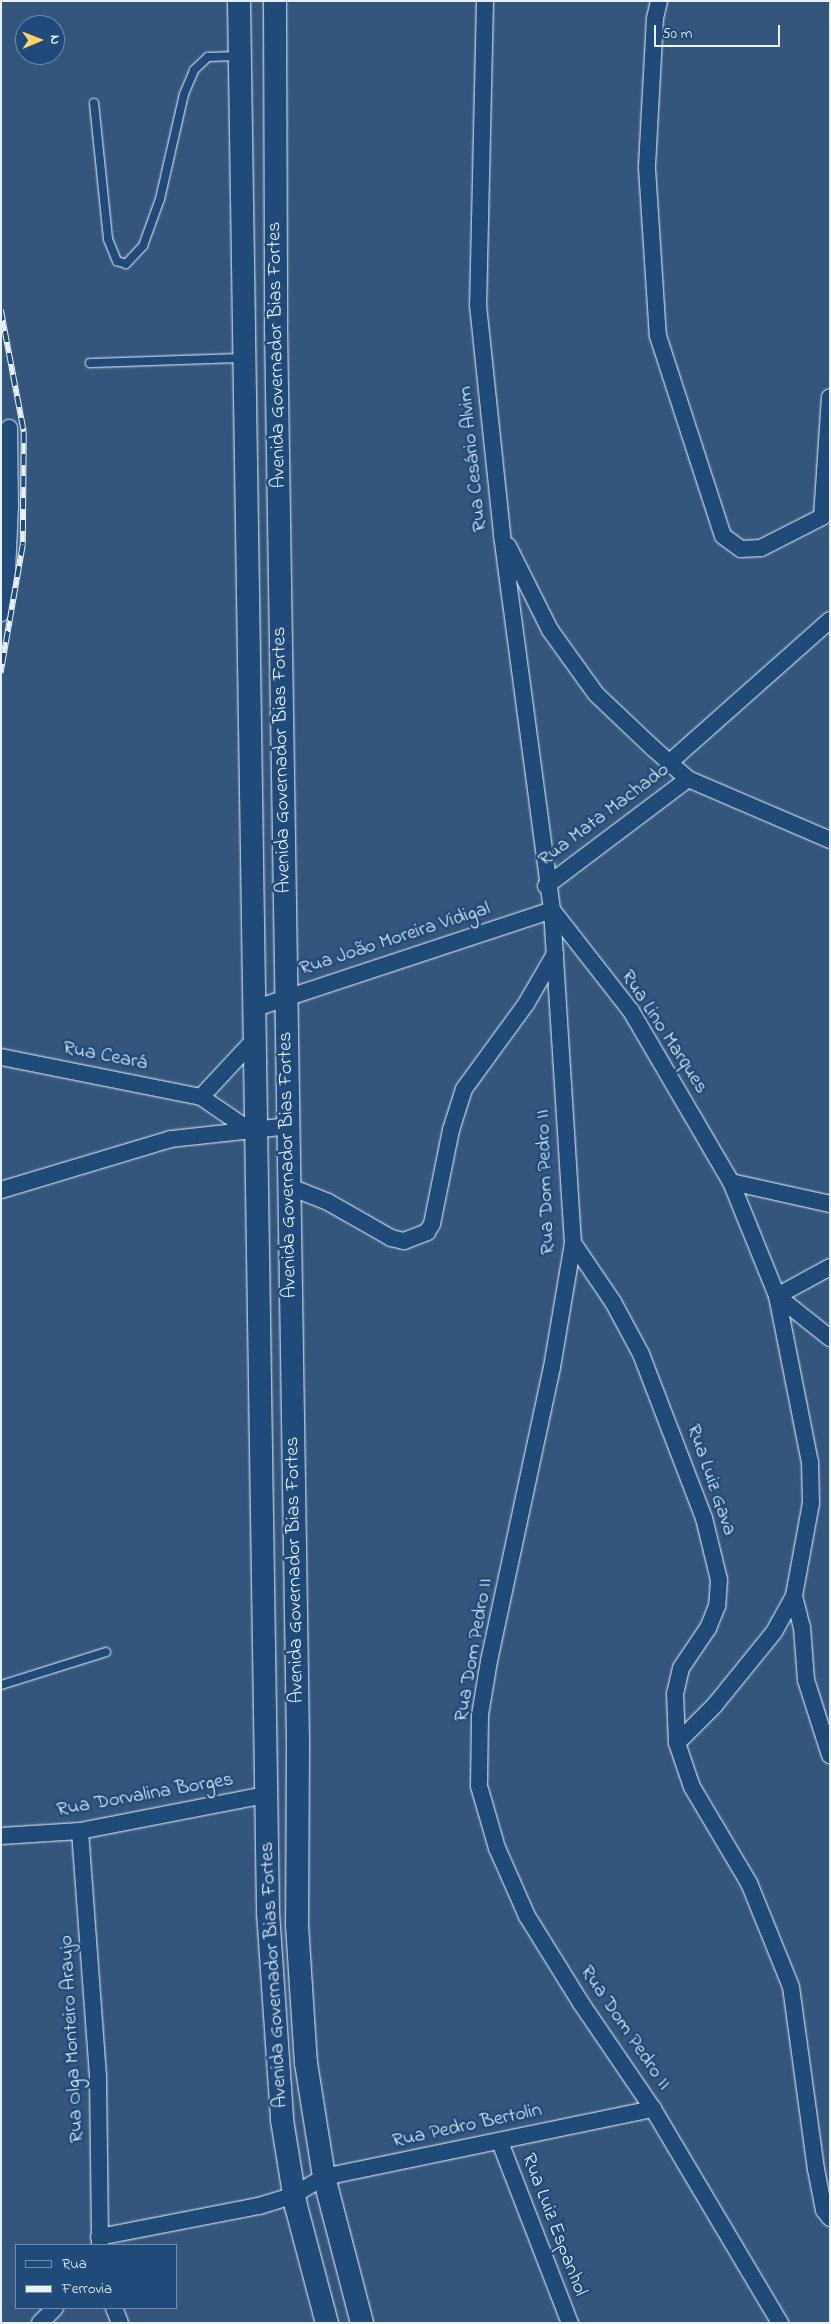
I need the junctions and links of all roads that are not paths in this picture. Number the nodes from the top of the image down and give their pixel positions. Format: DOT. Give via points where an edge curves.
graph roads {
  1 [pos="276,1"];
  2 [pos="485,1"];
  3 [pos="658,1"];
  4 [pos="239,11"];
  5 [pos="276,25"];
  6 [pos="240,66"];
  7 [pos="275,79"];
  8 [pos="94,103"];
  9 [pos="90,362"];
  10 [pos="244,366"];
  11 [pos="276,373"];
  12 [pos="830,397"];
  13 [pos="9,428"];
  14 [pos="826,522"];
  15 [pos="502,535"];
  16 [pos="1,613"];
  17 [pos="830,620"];
  18 [pos="280,624"];
  19 [pos="248,625"];
  20 [pos="670,762"];
  21 [pos="688,779"];
  22 [pos="830,840"];
  23 [pos="546,886"];
  24 [pos="552,910"];
  25 [pos="555,954"];
  26 [pos="285,997"];
  27 [pos="253,1009"];
  28 [pos="253,1041"];
  29 [pos="1,1057"];
  30 [pos="201,1097"];
  31 [pos="288,1126"];
  32 [pos="251,1128"];
  33 [pos="730,1182"];
  34 [pos="290,1187"];
  35 [pos="1,1190"];
  36 [pos="830,1204"];
  37 [pos="573,1243"];
  38 [pos="830,1267"];
  39 [pos="777,1296"];
  40 [pos="830,1338"];
  41 [pos="292,1380"];
  42 [pos="261,1381"];
  43 [pos="794,1596"];
  44 [pos="106,1652"];
  45 [pos="1,1685"];
  46 [pos="677,1743"];
  47 [pos="298,1747"];
  48 [pos="265,1751"];
  49 [pos="830,1755"];
  50 [pos="265,1795"];
  51 [pos="80,1831"];
  52 [pos="1,1836"];
  53 [pos="653,2109"];
  54 [pos="500,2142"];
  55 [pos="324,2178"];
  56 [pos="294,2195"];
  57 [pos="830,2218"];
  58 [pos="100,2241"];
  59 [pos="54,2309"];
  60 [pos="114,2309"];
  61 [pos="40,2323"];
  62 [pos="120,2323"];
  63 [pos="327,2323"];
  64 [pos="362,2323"];
  65 [pos="570,2323"];
  66 [pos="780,2323"];
  1 -- 5 [label="main road, Avenida Governador Bias Fortes"];
  2 -- 15 [label="street, Rua Cesário Alvim" via="478,305"];
  3 -- 14 [label="street" via="648,168 661,345 723,536 741,549 761,548"];
  4 -- 5 [label="main road" via="253,37"];
  4 -- 6 [label="main road, Avenida Governador Bias Fortes"];
  5 -- 7 [label="main road, Avenida Governador Bias Fortes"];
  6 -- 7 [label="main road" via="259,67"];
  6 -- 8 [label="lane" via="208,57 194,70 184,94 160,198 143,246 126,264 117,261 108,239"];
  6 -- 10 [label="main road, Avenida Governador Bias Fortes"];
  7 -- 11 [label="main road, Avenida Governador Bias Fortes"];
  9 -- 10 [label="lane"];
  10 -- 11 [label="main road"];
  10 -- 19 [label="main road, Avenida Governador Bias Fortes"];
  11 -- 18 [label="main road, Avenida Governador Bias Fortes"];
  12 -- 14 [label="street"];
  13 -- 16 [label="street" via="10,505 7,572"];
  15 -- 20 [label="street" via="550,630 596,694"];
  15 -- 23 [label="street, Rua Cesário Alvim"];
  17 -- 20 [label="street"];
  18 -- 19 [label="main road"];
  18 -- 26 [label="main road, Avenida Governador Bias Fortes"];
  19 -- 27 [label="main road, Avenida Governador Bias Fortes"];
  20 -- 21 [label="street"];
  21 -- 22 [label="street"];
  21 -- 23 [label="street, Rua Mata Machado"];
  23 -- 24 [label="street, Rua Cesário Alvim"];
  24 -- 25 [label="street, Rua Dom Pedro II"];
  24 -- 26 [label="street, Rua João Moreira Vidigal"];
  24 -- 33 [label="street, Rua Lino Marques" via="630,1011"];
  25 -- 34 [label="street" via="526,1004 464,1088 449,1136 432,1224 427,1232 404,1241 391,1238 328,1202"];
  25 -- 37 [label="street, Rua Dom Pedro II"];
  26 -- 27 [label="street, Rua João Moreira Vidigal"];
  26 -- 31 [label="main road, Avenida Governador Bias Fortes"];
  27 -- 28 [label="main road, Avenida Governador Bias Fortes"];
  28 -- 30 [label="street"];
  28 -- 32 [label="main road, Avenida Governador Bias Fortes"];
  29 -- 30 [label="street, Rua Ceará"];
  30 -- 32 [label="street, Rua Ceará"];
  31 -- 32 [label="street"];
  31 -- 34 [label="main road, Avenida Governador Bias Fortes"];
  32 -- 35 [label="street" via="171,1139"];
  32 -- 42 [label="main road, Avenida Governador Bias Fortes"];
  33 -- 36 [label="street"];
  33 -- 39 [label="street, Rua Lino Marques"];
  34 -- 41 [label="main road, Avenida Governador Bias Fortes"];
  37 -- 46 [label="street, Rua Luiz Gava" via="613,1302 641,1354 693,1484 714,1555 719,1580 717,1606 708,1628 681,1668 676,1693"];
  37 -- 53 [label="street, Rua Dom Pedro II" via="552,1366 489,1661 480,1715 479,1786 497,1848 527,1916"];
  38 -- 39 [label="street"];
  39 -- 40 [label="street"];
  39 -- 43 [label="street, Rua Lino Marques" via="810,1462 811,1504"];
  41 -- 42 [label="main road"];
  41 -- 47 [label="main road, Avenida Governador Bias Fortes"];
  42 -- 48 [label="main road, Avenida Governador Bias Fortes"];
  43 -- 46 [label="street" via="774,1632 714,1706"];
  43 -- 49 [label="street" via="802,1627 806,1680"];
  44 -- 45 [label="lane"];
  46 -- 57 [label="street, Rua Luiz Gava" via="692,1787 749,1883 791,1986 816,2169 824,2210"];
  47 -- 48 [label="main road"];
  47 -- 55 [label="main road, Avenida Governador Bias Fortes" via="297,1925 306,2063"];
  48 -- 50 [label="main road, Avenida Governador Bias Fortes"];
  50 -- 51 [label="street, Rua Dorvalina Borges"];
  50 -- 56 [label="main road, Avenida Governador Bias Fortes" via="274,2031 282,2120"];
  51 -- 52 [label="street, Rua Dorvalina Borges"];
  51 -- 58 [label="street, Rua Olga Monteiro Araujo" via="98,2076"];
  53 -- 54 [label="street, Rua Pedro Bertolin"];
  53 -- 66 [label="street, Rua Dom Pedro II"];
  54 -- 55 [label="street, Rua Pedro Bertolin"];
  54 -- 65 [label="street, Rua Luiz Espanhol"];
  55 -- 56 [label="street, Rua Pedro Bertolin"];
  55 -- 64 [label="main road, Avenida Governador Bias Fortes"];
  56 -- 58 [label="street, Rua Pedro Bertolin" via="192,2222"];
  56 -- 63 [label="main road, Avenida Governador Bias Fortes"];
  59 -- 61 [label="street"];
  60 -- 62 [label="street"];
}
